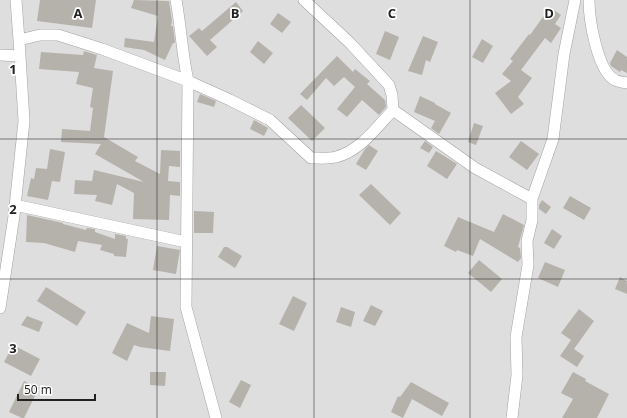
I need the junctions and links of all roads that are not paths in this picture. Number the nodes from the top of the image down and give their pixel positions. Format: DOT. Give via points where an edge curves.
graph roads {
  1 [pos="16,0"];
  2 [pos="176,0"];
  3 [pos="304,0"];
  4 [pos="575,0"];
  5 [pos="587,1"];
  6 [pos="570,26"];
  7 [pos="592,26"];
  8 [pos="19,40"];
  9 [pos="0,55"];
  10 [pos="20,56"];
  11 [pos="188,81"];
  12 [pos="627,83"];
  13 [pos="393,110"];
  14 [pos="532,199"];
  15 [pos="15,205"];
  16 [pos="186,242"];
  17 [pos="0,308"];
  18 [pos="216,418"];
  19 [pos="512,418"];
  1 -- 8 [label="street"];
  2 -- 11 [label="street"];
  3 -- 13 [label="street" via="350,43 389,85"];
  4 -- 6 [label="street"];
  5 -- 7 [label="street"];
  6 -- 7 [label="street" via="579,21"];
  6 -- 14 [label="street" via="553,139"];
  7 -- 12 [label="street" via="598,54 606,73 615,80"];
  8 -- 10 [label="street"];
  8 -- 11 [label="street" via="58,36 102,49"];
  9 -- 10 [label="street"];
  10 -- 15 [label="street" via="24,121"];
  11 -- 13 [label="street" via="270,120 311,158 335,158 351,151"];
  11 -- 16 [label="street"];
  13 -- 14 [label="street" via="475,168"];
  14 -- 19 [label="street" via="528,265 516,337 518,375"];
  15 -- 16 [label="street"];
  15 -- 17 [label="street"];
  16 -- 18 [label="street" via="186,307"];
}
